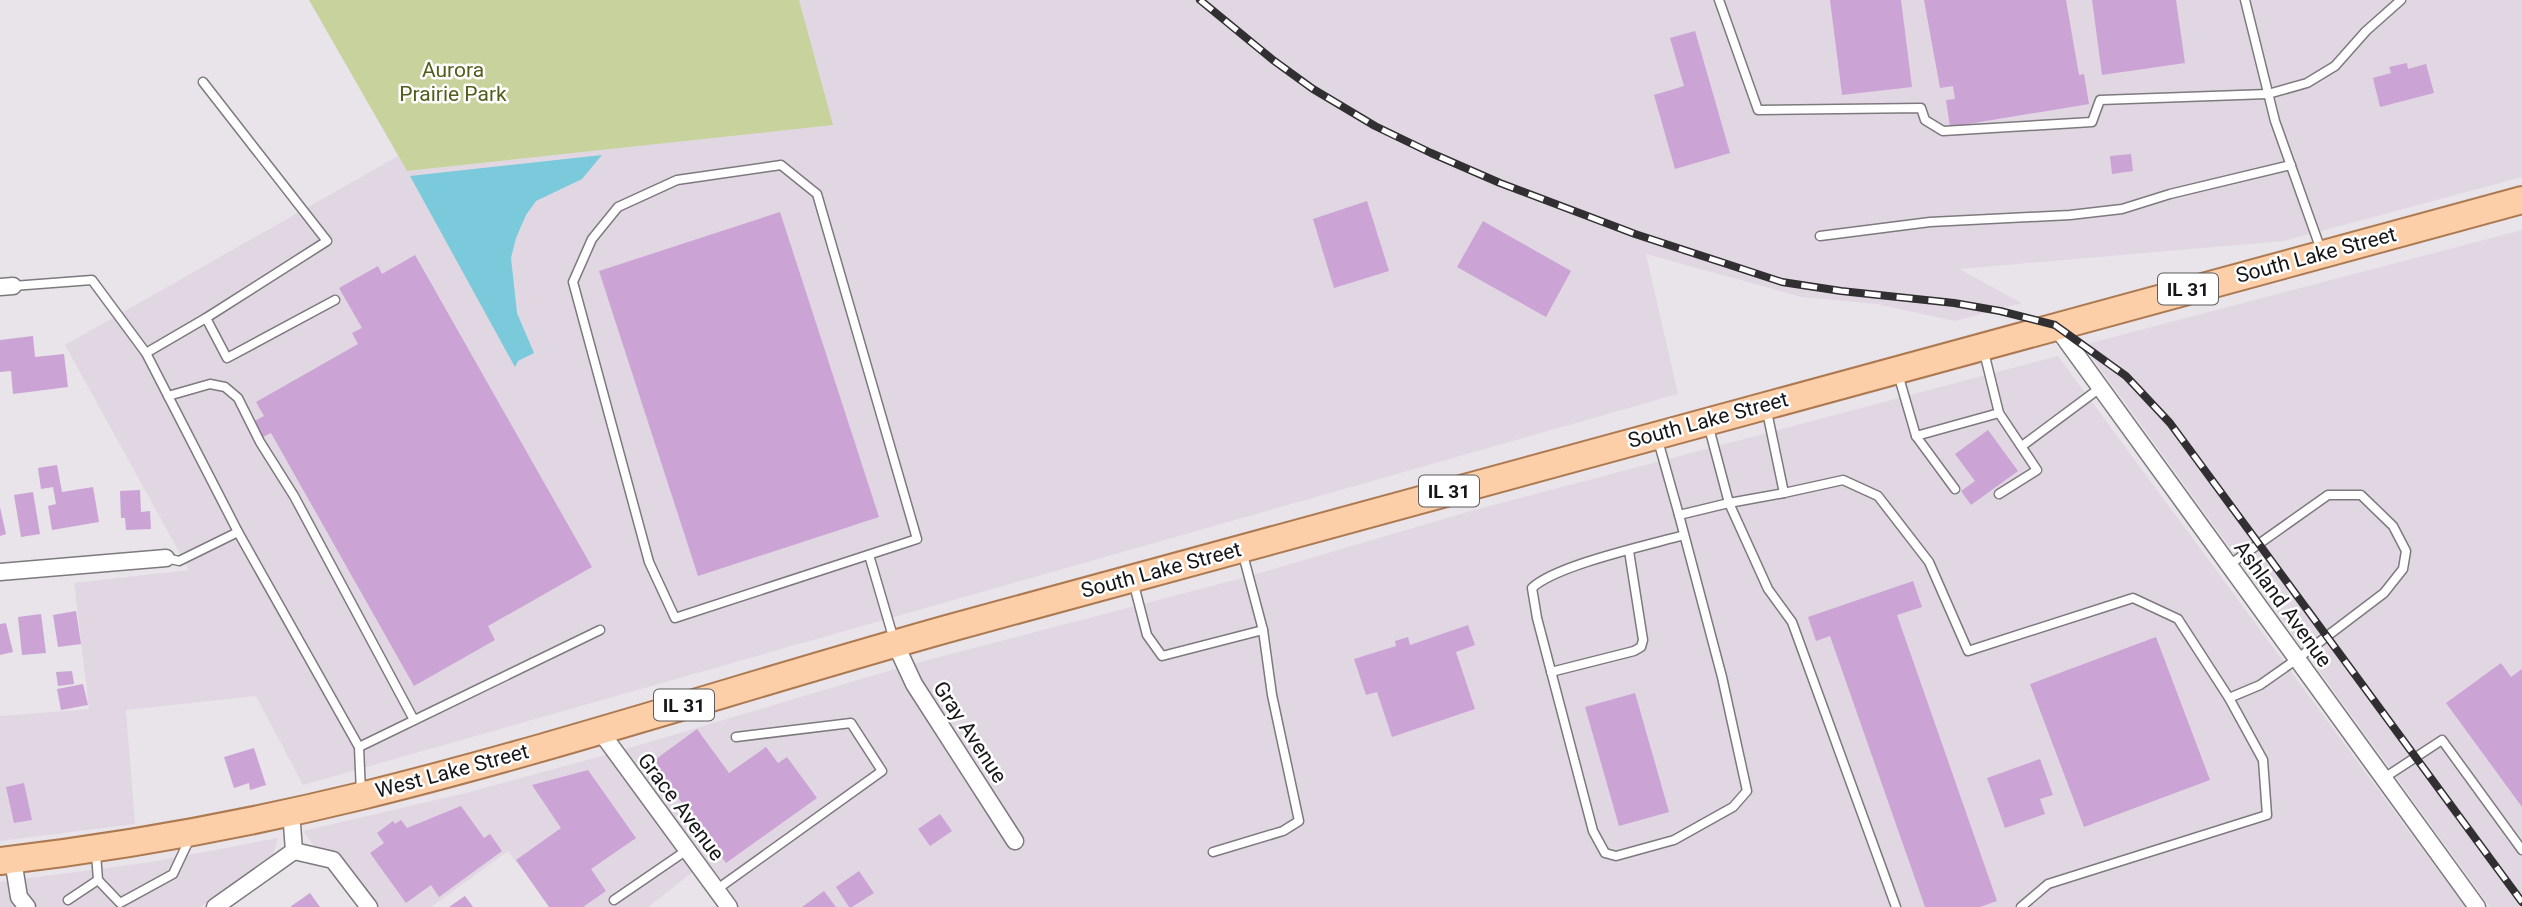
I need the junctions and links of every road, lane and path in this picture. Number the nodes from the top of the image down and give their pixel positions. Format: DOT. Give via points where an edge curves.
graph roads {
  1 [pos="1719,0"];
  2 [pos="2245,0"];
  3 [pos="2401,0"];
  4 [pos="202,82"];
  5 [pos="2268,94"];
  6 [pos="2291,165"];
  7 [pos="2522,200"];
  8 [pos="1820,236"];
  9 [pos="2322,253"];
  10 [pos="6,286"];
  11 [pos="334,300"];
  12 [pos="206,318"];
  13 [pos="2054,325"];
  14 [pos="1982,345"];
  15 [pos="146,353"];
  16 [pos="1896,368"];
  17 [pos="2100,388"];
  18 [pos="168,396"];
  19 [pos="1765,404"];
  20 [pos="1999,413"];
  21 [pos="1707,420"];
  22 [pos="1656,434"];
  23 [pos="1916,436"];
  24 [pos="2022,446"];
  25 [pos="1955,489"];
  26 [pos="1784,494"];
  27 [pos="1999,494"];
  28 [pos="1730,503"];
  29 [pos="1679,515"];
  30 [pos="238,532"];
  31 [pos="1684,535"];
  32 [pos="1241,548"];
  33 [pos="1629,551"];
  34 [pos="870,555"];
  35 [pos="166,558"];
  36 [pos="2229,565"];
  37 [pos="0,572"];
  38 [pos="1132,578"];
  39 [pos="600,630"];
  40 [pos="1263,630"];
  41 [pos="895,643"];
  42 [pos="2297,659"];
  43 [pos="1551,672"];
  44 [pos="2230,698"];
  45 [pos="414,720"];
  46 [pos="600,730"];
  47 [pos="736,737"];
  48 [pos="359,747"];
  49 [pos="2384,778"];
  50 [pos="361,796"];
  51 [pos="290,811"];
  52 [pos="192,833"];
  53 [pos="1014,841"];
  54 [pos="95,848"];
  55 [pos="687,850"];
  56 [pos="2522,850"];
  57 [pos="294,851"];
  58 [pos="1213,852"];
  59 [pos="7,861"];
  60 [pos="98,880"];
  61 [pos="716,890"];
  62 [pos="68,900"];
  63 [pos="614,900"];
  64 [pos="727,906"];
  65 [pos="27,907"];
  66 [pos="215,907"];
  67 [pos="369,907"];
  68 [pos="1896,907"];
  69 [pos="2021,907"];
  70 [pos="2477,907"];
  1 -- 5 [label="lane" via="1758,110 1921,108 1925,120 1943,131 2092,122 2100,100"];
  2 -- 5 [label="lane"];
  3 -- 5 [label="lane" via="2335,66 2307,83"];
  4 -- 12 [label="lane" via="327,241"];
  5 -- 6 [label="lane"];
  6 -- 8 [label="lane" via="2122,209 1930,222"];
  6 -- 9 [label="lane"];
  7 -- 9 [label="main road, South Lake Street / IL 31"];
  9 -- 13 [label="main road, South Lake Street / IL 31"];
  10 -- 15 [label="lane" via="92,280"];
  11 -- 12 [label="lane" via="227,358"];
  12 -- 15 [label="lane"];
  13 -- 14 [label="main road, South Lake Street / IL 31"];
  13 -- 17 [label="street, Ashland Avenue"];
  14 -- 16 [label="main road, South Lake Street / IL 31"];
  14 -- 20 [label="lane"];
  15 -- 18 [label="lane"];
  16 -- 19 [label="main road, South Lake Street / IL 31"];
  16 -- 23 [label="lane"];
  17 -- 24 [label="lane"];
  17 -- 36 [label="street, Ashland Avenue"];
  18 -- 30 [label="lane"];
  18 -- 45 [label="lane" via="210,384 225,387 237,398"];
  19 -- 21 [label="main road, South Lake Street / IL 31"];
  19 -- 26 [label="lane"];
  20 -- 23 [label="lane"];
  20 -- 24 [label="lane"];
  21 -- 22 [label="main road, South Lake Street / IL 31"];
  21 -- 28 [label="lane"];
  22 -- 29 [label="lane"];
  22 -- 32 [label="main road, South Lake Street / IL 31"];
  23 -- 25 [label="lane"];
  24 -- 27 [label="lane" via="2037,470"];
  26 -- 28 [label="lane"];
  26 -- 44 [label="lane" via="1843,480 1878,496 1929,562 1968,650 2133,598 2178,619"];
  28 -- 29 [label="lane"];
  28 -- 68 [label="lane" via="1768,589 1792,622"];
  29 -- 31 [label="lane"];
  30 -- 35 [label="lane" via="179,561"];
  30 -- 48 [label="lane"];
  31 -- 33 [label="lane"];
  31 -- 43 [label="lane" via="1747,790 1733,807 1674,840 1616,856 1605,853 1592,831"];
  32 -- 38 [label="main road, South Lake Street / IL 31"];
  32 -- 40 [label="lane"];
  33 -- 43 [label="lane" via="1641,647"];
  33 -- 43 [label="lane" via="1569,568 1532,587"];
  34 -- 34 [label="lane" via="675,618 649,562 573,282 592,239 618,207 677,180 781,165 817,194 917,539"];
  34 -- 41 [label="lane"];
  35 -- 37 [label="street"];
  36 -- 42 [label="street, Ashland Avenue"];
  36 -- 42 [label="lane" via="2328,495 2361,495 2393,526 2406,551 2403,569 2384,593"];
  38 -- 40 [label="lane" via="1147,635 1162,656"];
  38 -- 41 [label="main road, South Lake Street / IL 31"];
  39 -- 45 [label="lane"];
  40 -- 58 [label="lane" via="1272,695 1300,821 1283,831"];
  41 -- 46 [label="main road, West Lake Street / IL 31"];
  41 -- 53 [label="street, Gray Avenue" via="914,684"];
  42 -- 44 [label="lane" via="2260,685"];
  42 -- 49 [label="street, Ashland Avenue"];
  44 -- 69 [label="lane" via="2263,760 2267,815 2048,884"];
  45 -- 48 [label="lane"];
  46 -- 50 [label="main road, West Lake Street / IL 31"];
  46 -- 55 [label="street, Grace Avenue"];
  47 -- 61 [label="lane" via="851,723 883,772"];
  48 -- 50 [label="lane"];
  49 -- 56 [label="lane" via="2442,740"];
  49 -- 70 [label="street, Ashland Avenue"];
  50 -- 51 [label="main road, West Lake Street / IL 31"];
  51 -- 52 [label="main road, West Lake Street / IL 31"];
  51 -- 57 [label="street"];
  52 -- 54 [label="main road, West Lake Street / IL 31"];
  52 -- 60 [label="lane" via="173,874 120,903"];
  54 -- 59 [label="main road, West Lake Street / IL 31"];
  54 -- 60 [label="lane"];
  55 -- 61 [label="street, Grace Avenue"];
  55 -- 63 [label="lane"];
  57 -- 66 [label="street"];
  57 -- 67 [label="street" via="332,860"];
  59 -- 65 [label="street"];
  60 -- 62 [label="lane"];
  61 -- 64 [label="street, Grace Avenue"];
}
